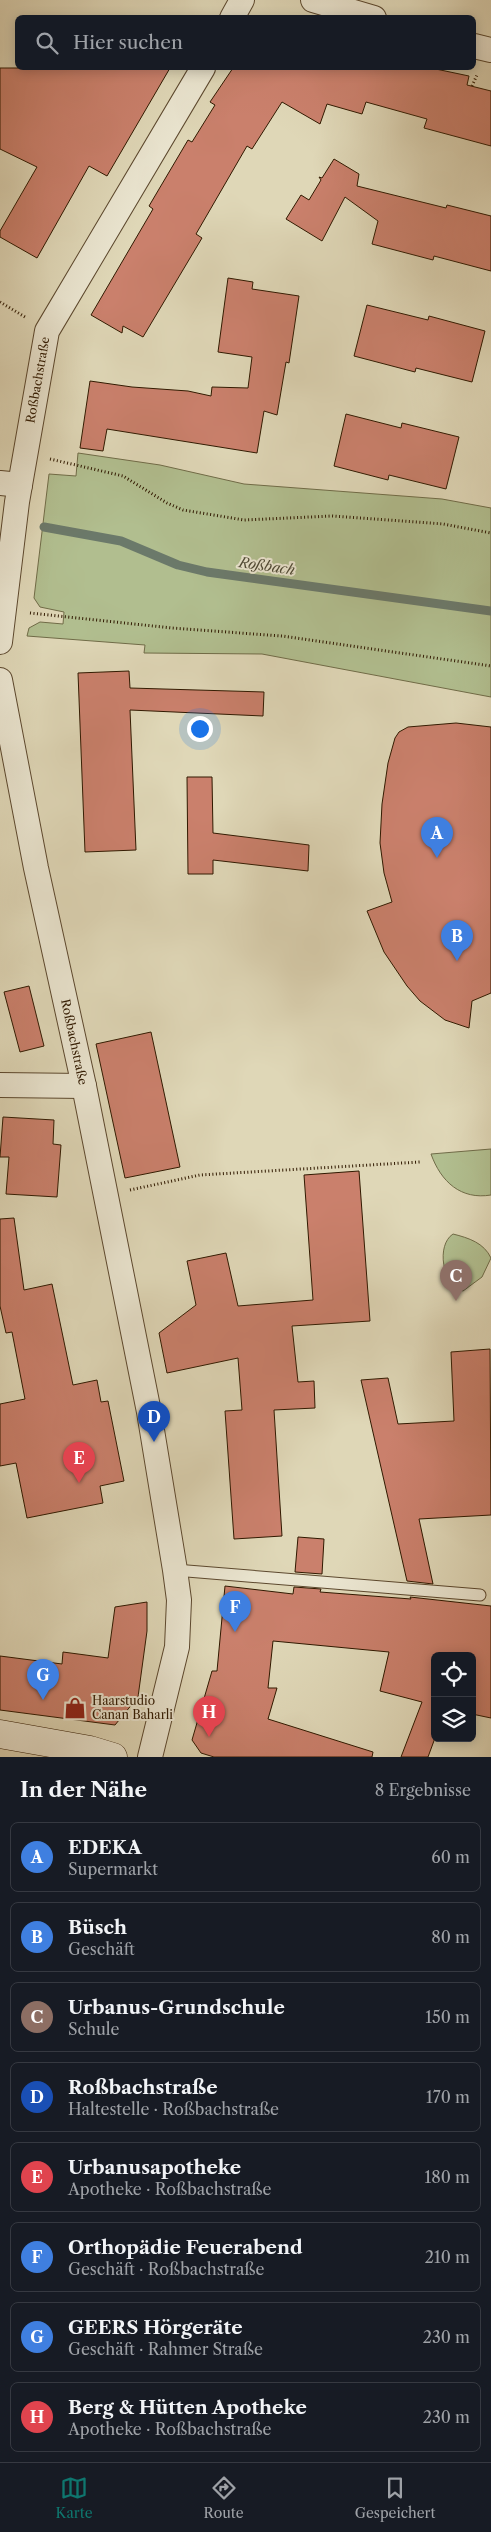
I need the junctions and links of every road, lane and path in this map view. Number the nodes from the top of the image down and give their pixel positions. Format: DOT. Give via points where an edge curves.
graph roads {
  1 [pos="242,0"];
  2 [pos="313,0"];
  3 [pos="367,10"];
  4 [pos="234,15"];
  5 [pos="476,46"];
  6 [pos="491,50"];
  7 [pos="202,70"];
  8 [pos="477,75"];
  9 [pos="472,86"];
  10 [pos="26,454"];
  11 [pos="10,484"];
  12 [pos="491,533"];
  13 [pos="4,610"];
  14 [pos="0,642"];
  15 [pos="491,666"];
  16 [pos="0,680"];
  17 [pos="0,1085"];
  18 [pos="84,1086"];
  19 [pos="420,1162"];
  20 [pos="105,1195"];
  21 [pos="175,1570"];
  22 [pos="480,1595"];
  23 [pos="0,1734"];
  24 [pos="113,1757"];
  25 [pos="150,1757"];
  1 -- 4 [label="street"];
  2 -- 3 [label="street"];
  5 -- 6 [label="street"];
  7 -- 10 [label="street, Roßbachstraße" via="47,331"];
  8 -- 9 [label="path"];
  10 -- 11 [label="street, Roßbachstraße"];
  10 -- 12 [label="path" via="122,476 183,510 244,520 332,516 443,524"];
  11 -- 13 [label="street, Roßbachstraße"];
  13 -- 14 [label="street, Roßbachstraße"];
  13 -- 15 [label="path" via="282,636"];
  16 -- 18 [label="street, Roßbachstraße" via="36,868"];
  17 -- 18 [label="street"];
  18 -- 20 [label="street, Roßbachstraße"];
  19 -- 20 [label="path" via="200,1175"];
  20 -- 21 [label="street, Roßbachstraße" via="154,1442"];
  21 -- 22 [label="lane"];
  21 -- 25 [label="street, Roßbachstraße" via="179,1600 177,1648"];
  23 -- 24 [label="main road"];
}
